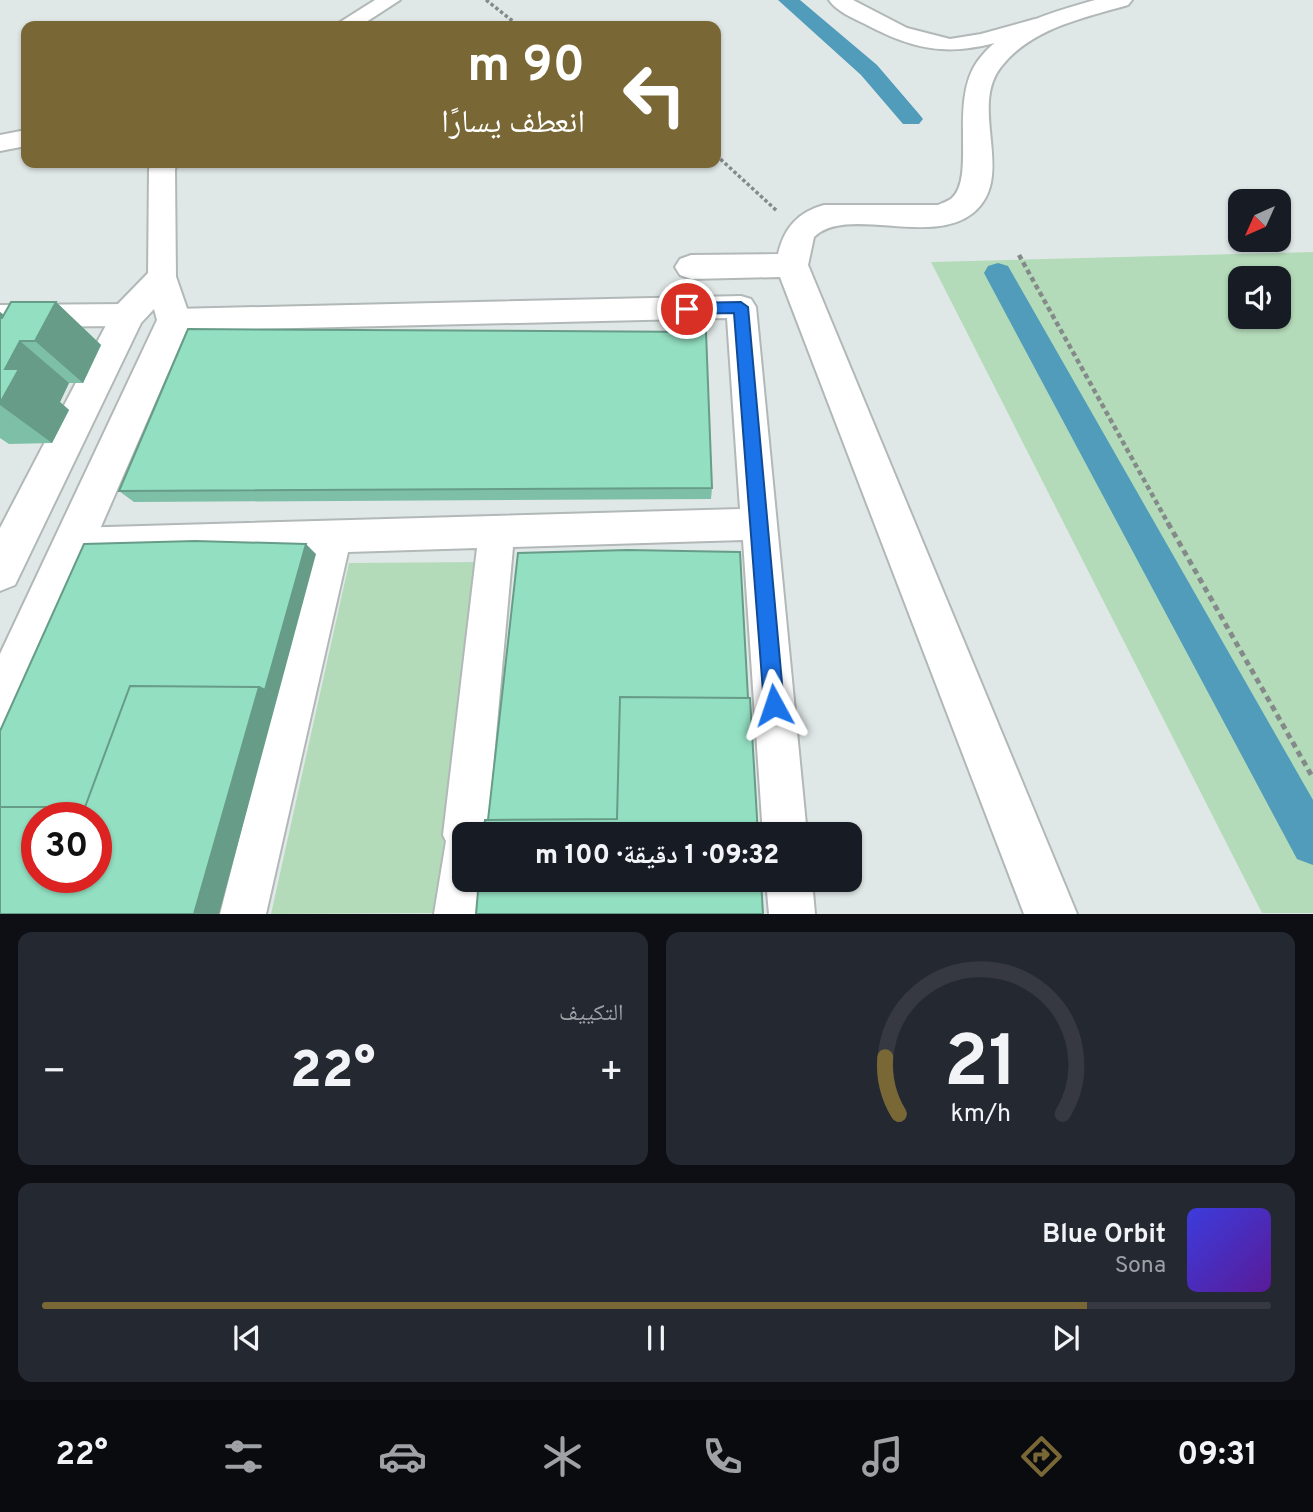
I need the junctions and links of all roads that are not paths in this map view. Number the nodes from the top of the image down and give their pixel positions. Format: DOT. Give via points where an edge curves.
graph roads {
  1 [pos="390,0"];
  2 [pos="839,0"];
  3 [pos="1120,0"];
  4 [pos="354,21"];
  5 [pos="1035,25"];
  6 [pos="21,139"];
  7 [pos="0,143"];
  8 [pos="162,168"];
  9 [pos="792,265"];
  10 [pos="691,267"];
  11 [pos="162,279"];
  12 [pos="128,315"];
  13 [pos="0,316"];
  14 [pos="174,320"];
  15 [pos="759,524"];
  16 [pos="497,533"];
  17 [pos="334,536"];
  18 [pos="72,544"];
  19 [pos="0,571"];
  20 [pos="0,706"];
  21 [pos="466,822"];
  22 [pos="784,822"];
  23 [pos="459,892"];
  24 [pos="790,892"];
  25 [pos="243,914"];
  26 [pos="457,914"];
  27 [pos="792,914"];
  28 [pos="1051,914"];
  1 -- 4 [label="street"];
  2 -- 5 [label="street" via="887,29 929,41 963,45"];
  3 -- 5 [label="street"];
  5 -- 9 [label="street" via="986,66 975,91 977,164 975,188 967,204 943,216 824,215 797,235"];
  6 -- 7 [label="street"];
  8 -- 11 [label="street"];
  9 -- 10 [label="street"];
  9 -- 28 [label="street"];
  11 -- 12 [label="street"];
  11 -- 14 [label="street"];
  12 -- 13 [label="street"];
  12 -- 19 [label="street"];
  14 -- 15 [label="street" via="741,307"];
  14 -- 18 [label="street"];
  15 -- 16 [label="street"];
  15 -- 22 [label="street"];
  16 -- 17 [label="street"];
  16 -- 21 [label="street"];
  17 -- 18 [label="street"];
  17 -- 25 [label="street"];
  18 -- 20 [label="street"];
  23 -- 26 [label="street"];
  24 -- 27 [label="street"];
}
